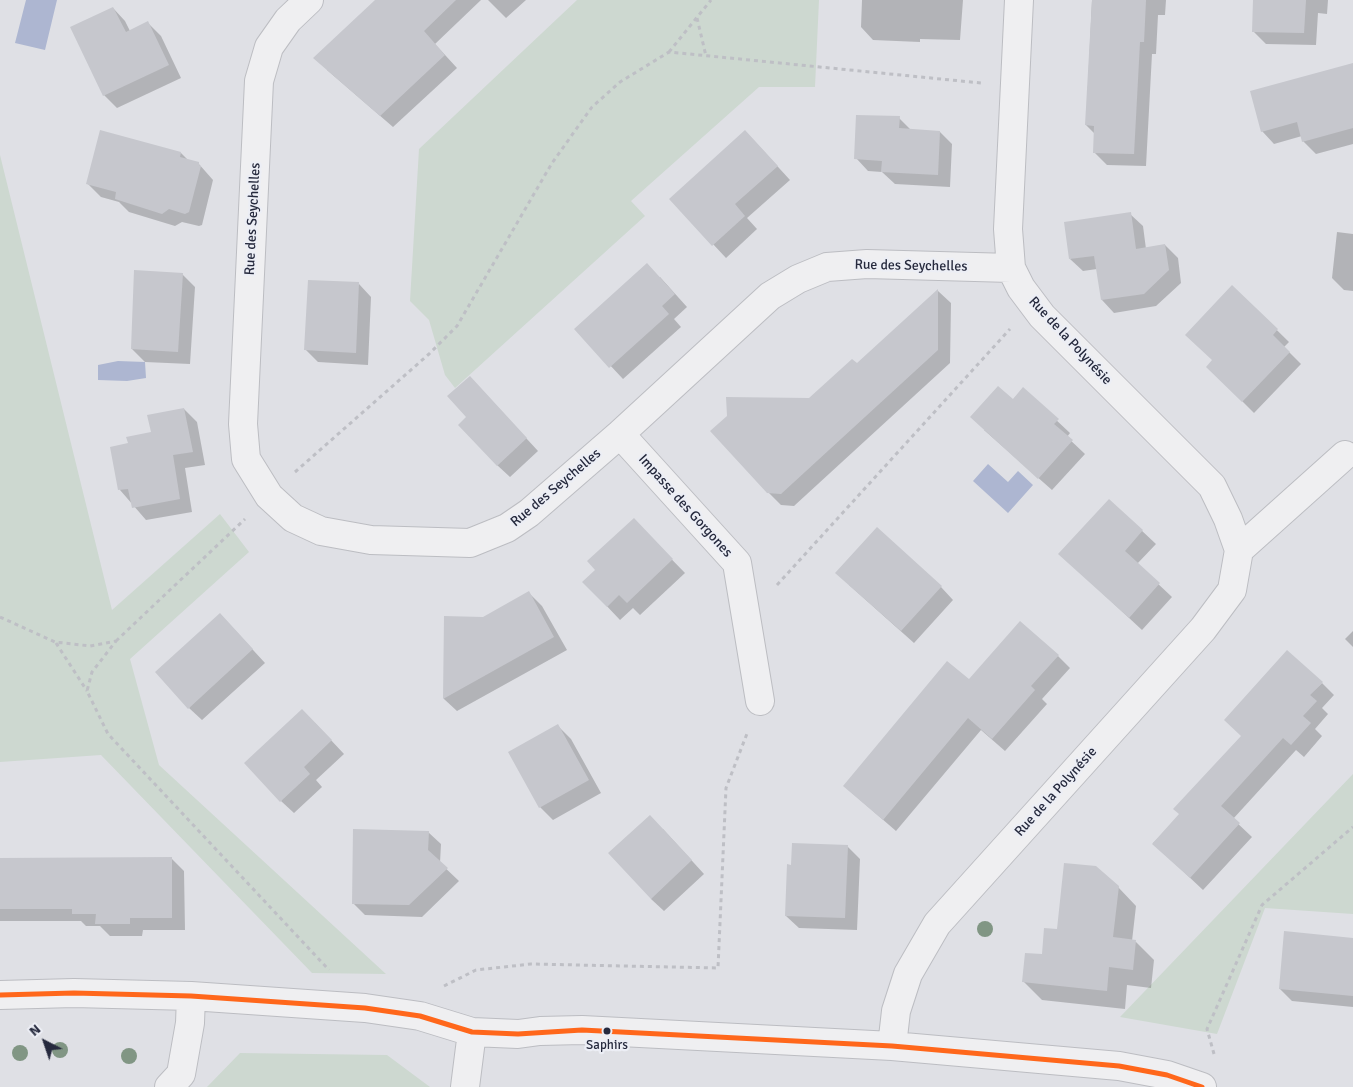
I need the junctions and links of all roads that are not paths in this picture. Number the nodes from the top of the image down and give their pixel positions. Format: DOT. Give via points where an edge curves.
graph roads {
  1 [pos="309,0"];
  2 [pos="1019,0"];
  3 [pos="1012,268"];
  4 [pos="620,434"];
  5 [pos="1345,455"];
  6 [pos="1239,550"];
  7 [pos="760,701"];
  8 [pos="0,995"];
  9 [pos="191,996"];
  10 [pos="472,1032"];
  11 [pos="892,1046"];
  12 [pos="169,1087"];
  13 [pos="465,1087"];
  14 [pos="1202,1087"];
  1 -- 4 [label="street, Rue des Seychelles" via="288,20 268,47 260,81 243,424 246,459 269,496 293,518 322,531 371,540 470,543 507,528 529,513"];
  2 -- 3 [label="street, Rue de la Polynésie" via="1008,229"];
  3 -- 4 [label="street, Rue des Seychelles" via="867,264 827,268 798,279 770,296"];
  3 -- 6 [label="street, Rue de la Polynésie" via="1021,288 1048,323 1212,486"];
  4 -- 7 [label="street, Impasse des Gorgones" via="737,563"];
  5 -- 6 [label="street"];
  6 -- 11 [label="street, Rue de la Polynésie" via="1232,590 1203,629 937,924 908,974 896,1011"];
  8 -- 9 [label="street"];
  9 -- 10 [label="street" via="365,1008 420,1016"];
  9 -- 12 [label="street" via="181,1074"];
  10 -- 11 [label="street" via="518,1034 582,1030"];
  10 -- 13 [label="street"];
  11 -- 14 [label="street" via="1119,1066 1167,1075"];
}
